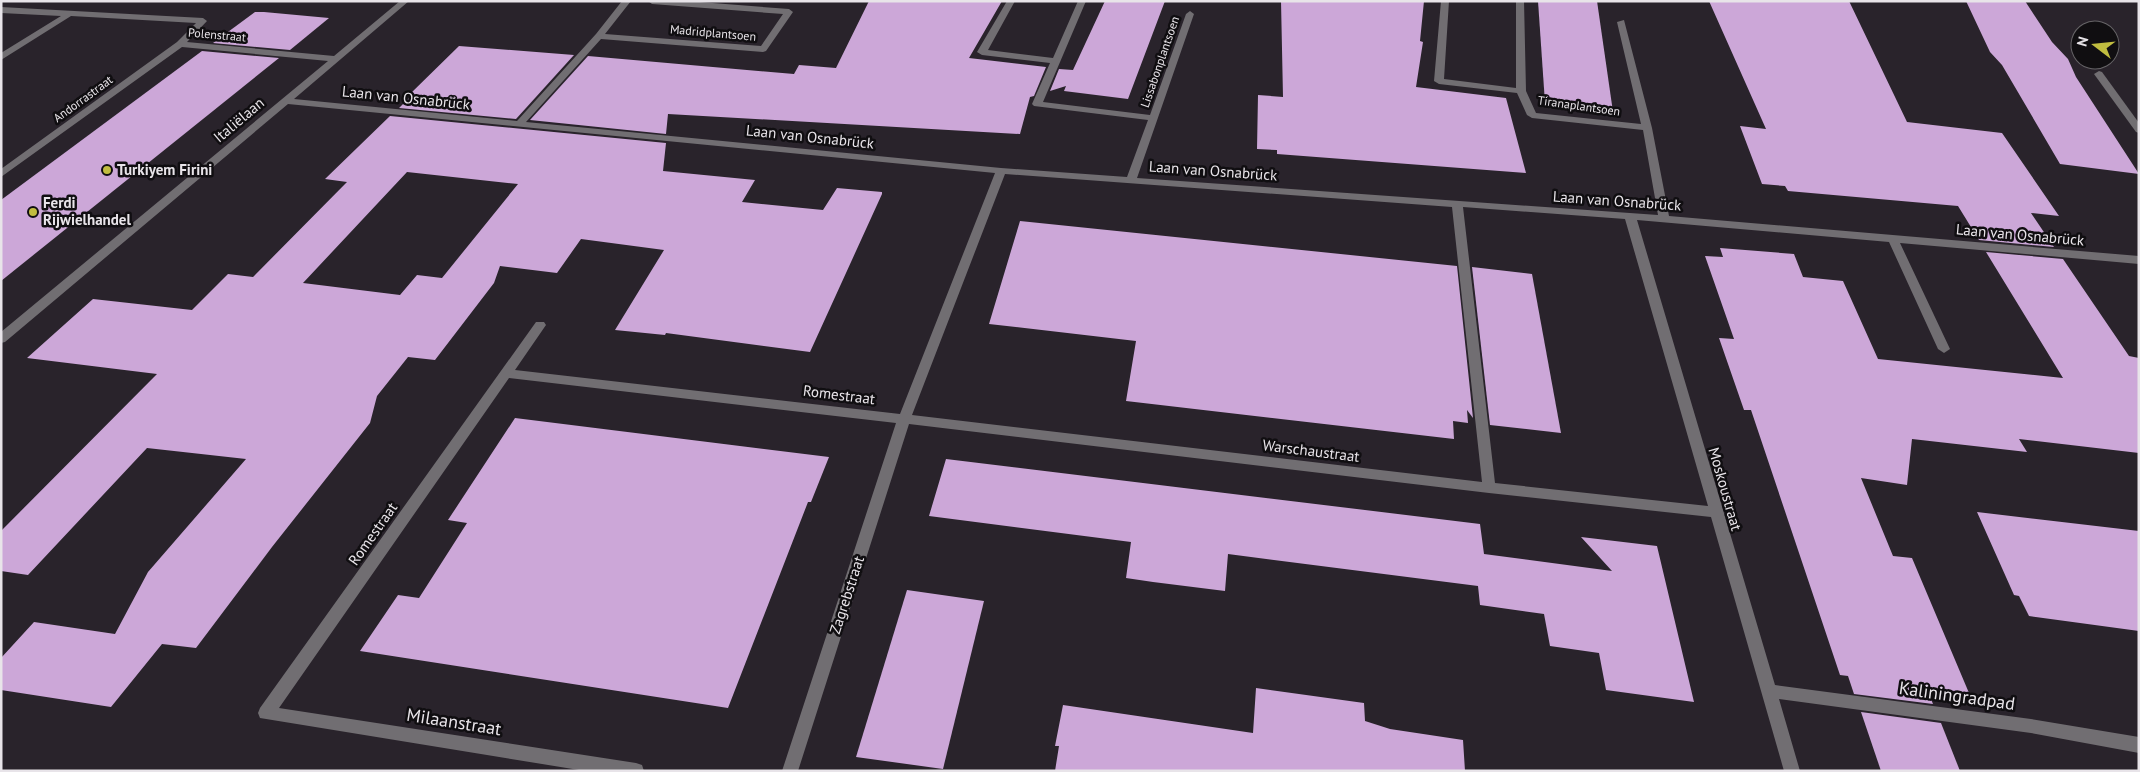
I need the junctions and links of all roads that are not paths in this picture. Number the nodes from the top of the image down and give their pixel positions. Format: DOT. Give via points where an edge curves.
graph roads {
  1 [pos="405,1"];
  2 [pos="627,1"];
  3 [pos="652,1"];
  4 [pos="1011,1"];
  5 [pos="1082,1"];
  6 [pos="1445,1"];
  7 [pos="1520,1"];
  8 [pos="1,10"];
  9 [pos="1190,14"];
  10 [pos="68,15"];
  11 [pos="1621,22"];
  12 [pos="599,36"];
  13 [pos="180,44"];
  14 [pos="1,56"];
  15 [pos="336,59"];
  16 [pos="1054,61"];
  17 [pos="2099,74"];
  18 [pos="1521,92"];
  19 [pos="285,101"];
  20 [pos="1154,118"];
  21 [pos="519,124"];
  22 [pos="1646,128"];
  23 [pos="2139,130"];
  24 [pos="1001,171"];
  25 [pos="1,174"];
  26 [pos="1131,181"];
  27 [pos="1457,204"];
  28 [pos="1630,216"];
  29 [pos="1664,219"];
  30 [pos="1893,239"];
  31 [pos="2138,261"];
  32 [pos="540,325"];
  33 [pos="1,338"];
  34 [pos="1944,349"];
  35 [pos="507,373"];
  36 [pos="904,419"];
  37 [pos="1488,488"];
  38 [pos="1714,512"];
  39 [pos="1769,691"];
  40 [pos="266,713"];
  41 [pos="2139,745"];
  42 [pos="636,771"];
  43 [pos="790,771"];
  44 [pos="1792,771"];
  1 -- 15 [label="street, Italiëlaan"];
  2 -- 12 [label="street"];
  3 -- 12 [label="street, Madridplantsoen" via="789,12 763,49"];
  4 -- 16 [label="street" via="982,52"];
  5 -- 16 [label="street, Lissabonplantsoen"];
  6 -- 18 [label="street, Tiranaplantsoen" via="1439,81"];
  7 -- 18 [label="street, Tiranaplantsoen"];
  8 -- 10 [label="street, Polenstraat"];
  9 -- 20 [label="street, Lissabonplantsoen"];
  10 -- 13 [label="street, Polenstraat" via="203,21"];
  10 -- 14 [label="street"];
  11 -- 22 [label="street, Tiranaplantsoen"];
  12 -- 21 [label="street"];
  13 -- 15 [label="street, Polenstraat"];
  13 -- 25 [label="street, Andorrastraat"];
  15 -- 19 [label="street, Italiëlaan"];
  16 -- 20 [label="street, Lissabonplantsoen" via="1037,104"];
  17 -- 23 [label="street"];
  18 -- 22 [label="street, Tiranaplantsoen" via="1532,114"];
  19 -- 21 [label="street, Laan van Osnabrück"];
  19 -- 33 [label="street, Italiëlaan"];
  20 -- 26 [label="street, Lissabonplantsoen"];
  21 -- 24 [label="street, Laan van Osnabrück"];
  22 -- 29 [label="street, Tiranaplantsoen"];
  24 -- 26 [label="street, Laan van Osnabrück"];
  24 -- 36 [label="street"];
  26 -- 27 [label="street, Laan van Osnabrück"];
  27 -- 28 [label="street, Laan van Osnabrück"];
  27 -- 37 [label="street"];
  28 -- 29 [label="street, Laan van Osnabrück"];
  28 -- 38 [label="street, Moskoustraat"];
  29 -- 30 [label="street, Laan van Osnabrück"];
  30 -- 31 [label="street, Laan van Osnabrück"];
  30 -- 34 [label="street"];
  32 -- 35 [label="street, Romestraat"];
  35 -- 36 [label="street, Romestraat"];
  35 -- 40 [label="street, Romestraat"];
  36 -- 37 [label="street, Warschaustraat"];
  36 -- 43 [label="street, Zagrebstraat"];
  37 -- 38 [label="street, Warschaustraat"];
  38 -- 39 [label="street, Moskoustraat"];
  39 -- 41 [label="street, Kaliningradpad" via="2031,726"];
  39 -- 44 [label="street, Moskoustraat"];
  40 -- 42 [label="street, Milaanstraat"];
}
